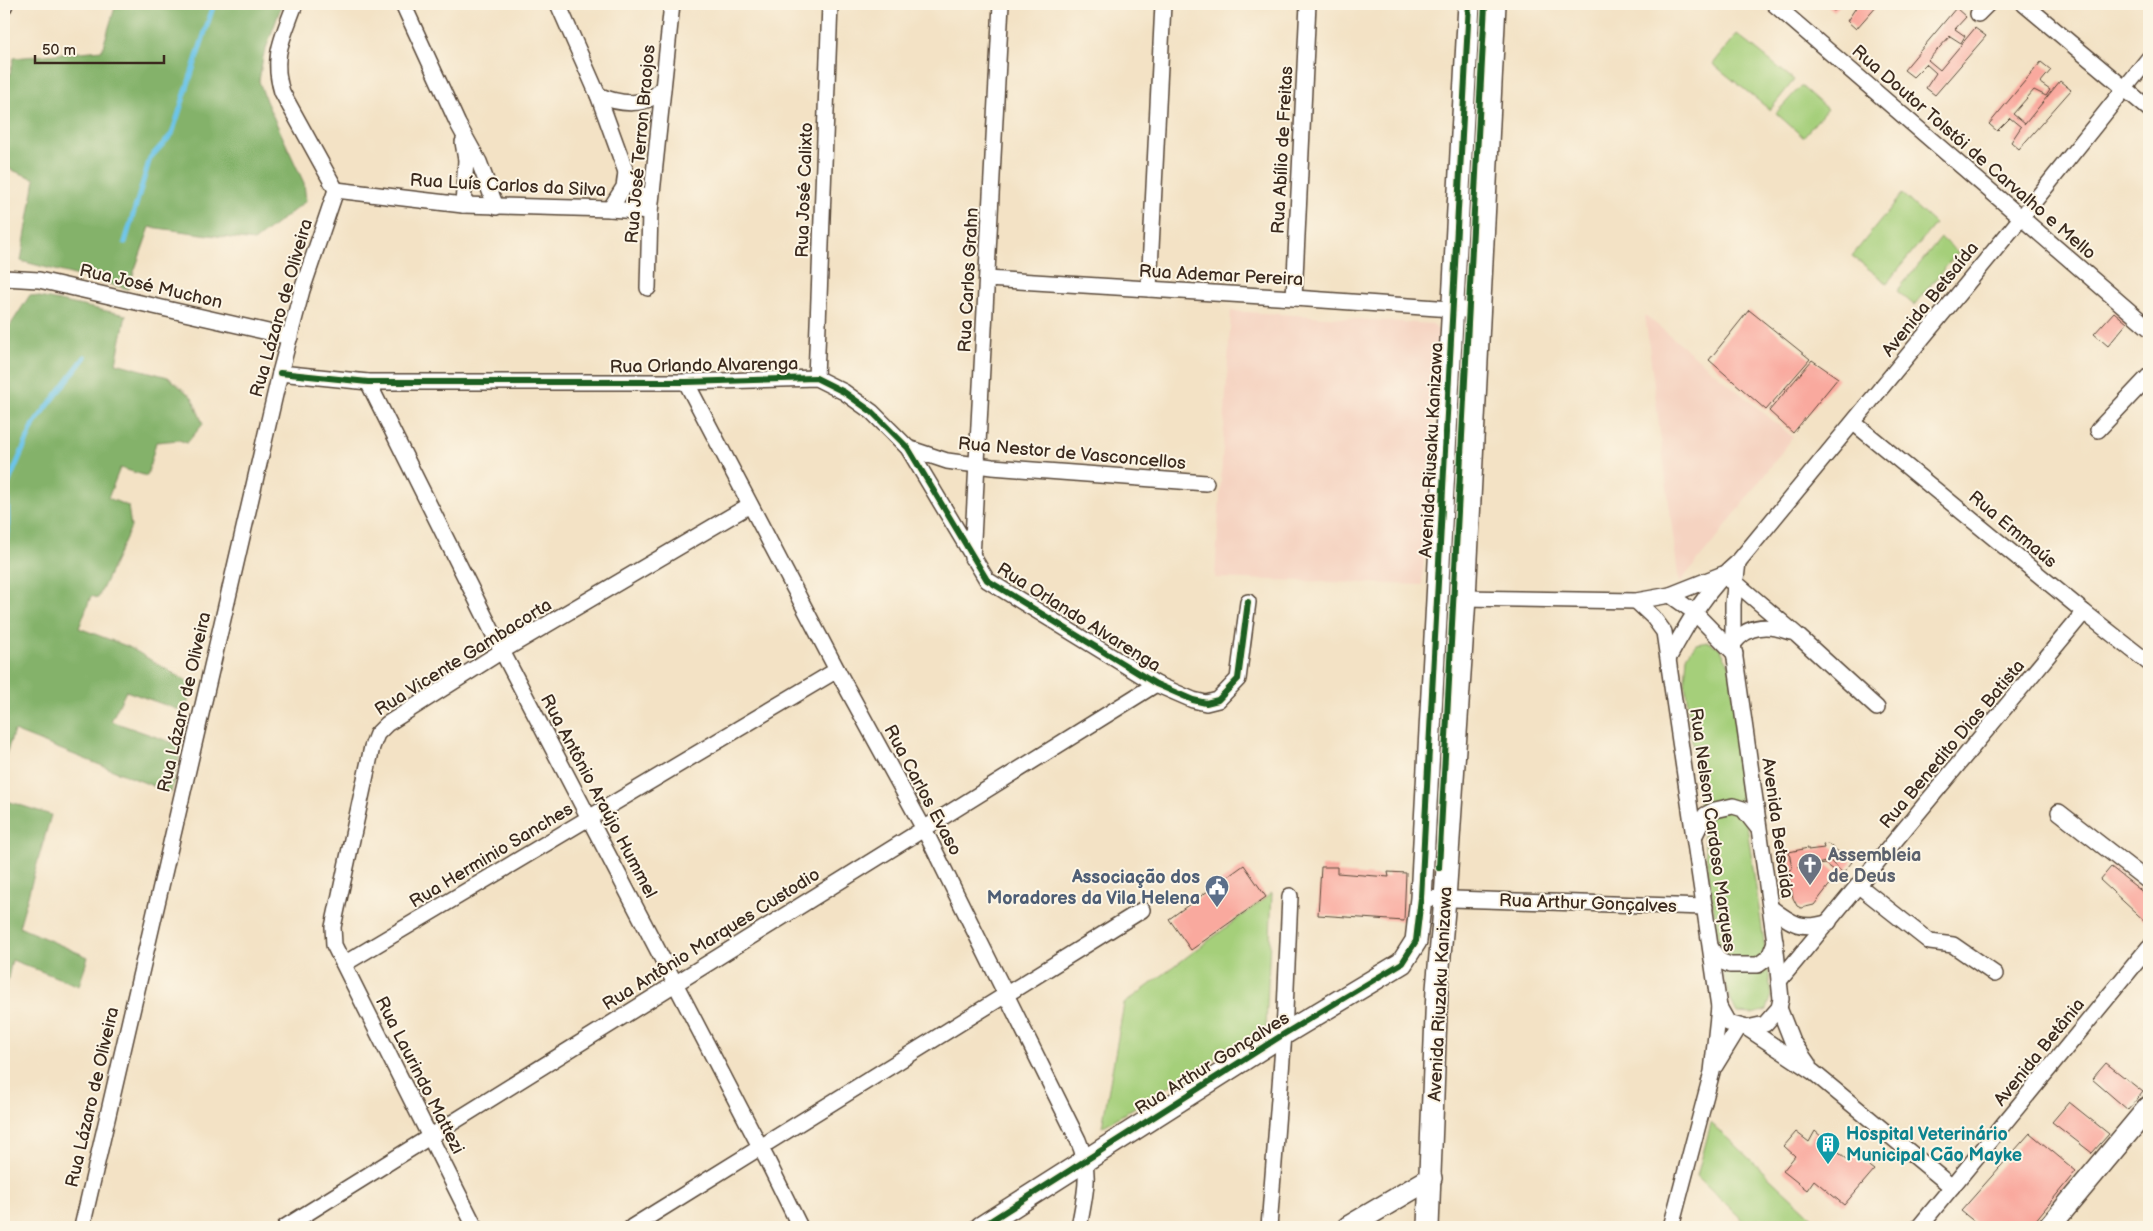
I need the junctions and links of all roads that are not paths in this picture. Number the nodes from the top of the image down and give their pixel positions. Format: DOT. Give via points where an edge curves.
graph roads {
  1 [pos="295,4"];
  2 [pos="403,4"];
  3 [pos="558,4"];
  4 [pos="672,4"];
  5 [pos="830,4"];
  6 [pos="1000,4"];
  7 [pos="1163,4"];
  8 [pos="1308,4"];
  9 [pos="1469,4"];
  10 [pos="1495,4"];
  11 [pos="1774,4"];
  12 [pos="2024,4"];
  13 [pos="2149,58"];
  14 [pos="663,87"];
  15 [pos="2124,88"];
  16 [pos="598,95"];
  17 [pos="2149,109"];
  18 [pos="458,124"];
  19 [pos="626,172"];
  20 [pos="336,190"];
  21 [pos="463,206"];
  22 [pos="496,207"];
  23 [pos="610,209"];
  24 [pos="650,212"];
  25 [pos="2021,218"];
  26 [pos="4,278"];
  27 [pos="986,280"];
  28 [pos="648,288"];
  29 [pos="1149,289"];
  30 [pos="1294,298"];
  31 [pos="1453,310"];
  32 [pos="1480,311"];
  33 [pos="2149,328"];
  34 [pos="290,337"];
  35 [pos="280,374"];
  36 [pos="2149,376"];
  37 [pos="816,378"];
  38 [pos="368,382"];
  39 [pos="686,382"];
  40 [pos="1854,423"];
  41 [pos="2098,430"];
  42 [pos="908,448"];
  43 [pos="977,465"];
  44 [pos="1206,483"];
  45 [pos="750,505"];
  46 [pos="972,558"];
  47 [pos="1725,580"];
  48 [pos="1670,595"];
  49 [pos="1465,598"];
  50 [pos="1636,601"];
  51 [pos="1248,602"];
  52 [pos="1694,612"];
  53 [pos="2084,612"];
  54 [pos="1797,635"];
  55 [pos="1719,637"];
  56 [pos="1734,649"];
  57 [pos="502,651"];
  58 [pos="1669,657"];
  59 [pos="2149,664"];
  60 [pos="837,670"];
  61 [pos="1156,684"];
  62 [pos="1877,708"];
  63 [pos="2060,812"];
  64 [pos="590,817"];
  65 [pos="1758,828"];
  66 [pos="924,829"];
  67 [pos="1694,837"];
  68 [pos="2149,882"];
  69 [pos="1859,886"];
  70 [pos="1290,896"];
  71 [pos="1421,898"];
  72 [pos="1445,899"];
  73 [pos="1705,907"];
  74 [pos="1771,908"];
  75 [pos="1142,910"];
  76 [pos="1828,922"];
  77 [pos="333,938"];
  78 [pos="1776,942"];
  79 [pos="1710,947"];
  80 [pos="2149,947"];
  81 [pos="1402,963"];
  82 [pos="344,964"];
  83 [pos="1994,974"];
  84 [pos="675,982"];
  85 [pos="1780,982"];
  86 [pos="1437,989"];
  87 [pos="1005,995"];
  88 [pos="1719,1008"];
  89 [pos="1779,1008"];
  90 [pos="1743,1028"];
  91 [pos="1284,1034"];
  92 [pos="1712,1072"];
  93 [pos="1813,1072"];
  94 [pos="2149,1107"];
  95 [pos="430,1136"];
  96 [pos="761,1148"];
  97 [pos="1086,1160"];
  98 [pos="1431,1178"];
  99 [pos="1952,1187"];
  100 [pos="82,1227"];
  101 [pos="285,1227"];
  102 [pos="475,1227"];
  103 [pos="632,1227"];
  104 [pos="800,1227"];
  105 [pos="981,1227"];
  106 [pos="1079,1227"];
  107 [pos="1269,1227"];
  108 [pos="1348,1227"];
  109 [pos="1428,1227"];
  110 [pos="1671,1227"];
  111 [pos="1919,1227"];
  112 [pos="2049,1227"];
  1 -- 20 [label="street" via="278,52 276,74 282,92"];
  2 -- 18 [label="street"];
  3 -- 16 [label="street"];
  4 -- 14 [label="street, Rua José Terron Braojos"];
  5 -- 37 [label="street, Rua José Calixto"];
  6 -- 27 [label="street, Rua Carlos Grahn"];
  7 -- 29 [label="street"];
  8 -- 30 [label="street, Rua Abílio de Freitas"];
  9 -- 31 [label="street, Avenida Riusaku Kanizawa"];
  10 -- 32 [label="street, Avenida Riuzaku Kanizawa"];
  11 -- 25 [label="street, Rua Doutor Tolstói de Carvalho e Mello"];
  12 -- 15 [label="street"];
  13 -- 15 [label="street, Avenida Betsaída"];
  14 -- 16 [label="street" via="658,94 641,102 614,101"];
  14 -- 24 [label="street, Rua José Terron Braojos"];
  15 -- 17 [label="street"];
  15 -- 25 [label="street, Avenida Betsaída"];
  16 -- 19 [label="street"];
  18 -- 21 [label="street" via="466,160"];
  18 -- 22 [label="street" via="479,162"];
  19 -- 23 [label="street" via="624,187"];
  19 -- 24 [label="street"];
  20 -- 21 [label="street, Rua Luís Carlos da Silva"];
  20 -- 34 [label="street, Rua Lázaro de Oliveira" via="302,290"];
  21 -- 22 [label="street, Rua Luís Carlos da Silva"];
  22 -- 23 [label="street, Rua Luís Carlos da Silva"];
  23 -- 24 [label="street, Rua Luís Carlos da Silva"];
  24 -- 28 [label="street, Rua José Terron Braojos"];
  25 -- 33 [label="street, Rua Doutor Tolstói de Carvalho e Mello"];
  25 -- 40 [label="street, Avenida Betsaída"];
  26 -- 34 [label="street, Rua José Muchon" via="39,280"];
  27 -- 29 [label="street, Rua Ademar Pereira"];
  27 -- 43 [label="street, Rua Carlos Grahn"];
  29 -- 30 [label="street, Rua Ademar Pereira"];
  30 -- 31 [label="street, Rua Ademar Pereira"];
  31 -- 32 [label="street"];
  31 -- 71 [label="street, Avenida Riusaku Kanizawa"];
  32 -- 49 [label="street, Avenida Riuzaku Kanizawa"];
  34 -- 35 [label="street, Rua Lázaro de Oliveira"];
  35 -- 38 [label="street, Rua Orlando Alvarenga"];
  35 -- 100 [label="street, Rua Lázaro de Oliveira"];
  36 -- 41 [label="street"];
  37 -- 39 [label="street, Rua Orlando Alvarenga"];
  37 -- 42 [label="street, Rua Orlando Alvarenga" via="844,392 872,412"];
  38 -- 39 [label="street, Rua Orlando Alvarenga"];
  38 -- 57 [label="street, Rua Antônio Araújo Hummel"];
  39 -- 45 [label="street, Rua Carlos Evaso"];
  40 -- 47 [label="street, Avenida Betsaída"];
  40 -- 53 [label="street, Rua Emmaús"];
  42 -- 43 [label="street, Rua Nestor de Vasconcellos" via="947,461"];
  42 -- 46 [label="street, Rua Orlando Alvarenga"];
  43 -- 44 [label="street, Rua Nestor de Vasconcellos"];
  43 -- 46 [label="street, Rua Carlos Grahn"];
  45 -- 57 [label="street, Rua Vicente Gambacorta"];
  45 -- 60 [label="street, Rua Carlos Evaso"];
  46 -- 61 [label="street, Rua Orlando Alvarenga" via="986,580"];
  47 -- 48 [label="street"];
  47 -- 52 [label="street"];
  47 -- 54 [label="street"];
  47 -- 56 [label="street, Avenida Betsaída"];
  48 -- 50 [label="street"];
  48 -- 52 [label="street"];
  49 -- 50 [label="street"];
  49 -- 72 [label="street, Avenida Riuzaku Kanizawa"];
  50 -- 58 [label="street, Rua Nelson Cardoso Marques" via="1664,632"];
  51 -- 61 [label="street, Rua Orlando Alvarenga" via="1238,679 1218,700 1206,703 1193,700"];
  52 -- 55 [label="street"];
  52 -- 58 [label="street"];
  53 -- 59 [label="street, Rua Emmaús"];
  53 -- 69 [label="street, Rua Benedito Dias Batista"];
  54 -- 56 [label="street" via="1779,628 1756,627 1739,636"];
  54 -- 62 [label="street"];
  55 -- 56 [label="street"];
  55 -- 58 [label="street" via="1706,631 1694,633 1682,640"];
  56 -- 65 [label="street, Avenida Betsaída"];
  57 -- 64 [label="street, Rua Antônio Araújo Hummel"];
  57 -- 77 [label="street, Rua Vicente Gambacorta" via="387,724 377,734"];
  58 -- 67 [label="street, Rua Nelson Cardoso Marques"];
  60 -- 64 [label="street, Rua Herminio Sanches"];
  60 -- 66 [label="street, Rua Carlos Evaso"];
  61 -- 66 [label="street, Rua Antônio Marques Custodio"];
  63 -- 68 [label="street"];
  64 -- 82 [label="street, Rua Herminio Sanches"];
  64 -- 84 [label="street, Rua Antônio Araújo Hummel"];
  65 -- 67 [label="street" via="1743,809 1733,806 1705,815"];
  65 -- 74 [label="street, Avenida Betsaída"];
  66 -- 84 [label="street, Rua Antônio Marques Custodio"];
  66 -- 87 [label="street, Rua Carlos Evaso"];
  67 -- 73 [label="street, Rua Nelson Cardoso Marques"];
  69 -- 76 [label="street, Rua Benedito Dias Batista"];
  69 -- 83 [label="street" via="1930,942 1953,945"];
  70 -- 91 [label="street"];
  71 -- 72 [label="street, Rua Arthur Gonçalves"];
  71 -- 81 [label="street, Rua Arthur Gonçalves" via="1416,941"];
  72 -- 73 [label="street, Rua Arthur Gonçalves"];
  72 -- 86 [label="street, Avenida Riuzaku Kanizawa"];
  73 -- 79 [label="street, Rua Nelson Cardoso Marques"];
  74 -- 76 [label="street" via="1802,926 1812,928"];
  74 -- 78 [label="street, Avenida Betsaída"];
  75 -- 87 [label="street"];
  76 -- 85 [label="street, Rua Benedito Dias Batista"];
  77 -- 82 [label="street, Rua Laurindo Mattezi"];
  78 -- 79 [label="street" via="1769,957 1758,965 1730,965 1720,961"];
  78 -- 85 [label="street, Avenida Betsaída"];
  79 -- 88 [label="street, Rua Nelson Cardoso Marques"];
  80 -- 99 [label="street, Avenida Betânia"];
  81 -- 86 [label="street" via="1432,974"];
  81 -- 91 [label="street, Rua Arthur Gonçalves"];
  82 -- 95 [label="street, Rua Laurindo Mattezi"];
  84 -- 95 [label="street, Rua Antônio Marques Custodio"];
  84 -- 96 [label="street, Rua Antônio Araújo Hummel"];
  85 -- 89 [label="street, Avenida Betsaída"];
  86 -- 98 [label="street, Avenida Riuzaku Kanizawa"];
  87 -- 96 [label="street"];
  87 -- 97 [label="street, Rua Carlos Evaso"];
  88 -- 90 [label="street" via="1728,1023"];
  88 -- 92 [label="street, Rua Nelson Cardoso Marques"];
  89 -- 90 [label="street" via="1765,1024"];
  89 -- 93 [label="street, Avenida Betsaída" via="1792,1041"];
  90 -- 92 [label="street, Rua Nelson Cardoso Marques"];
  90 -- 93 [label="street, Avenida Betsaída"];
  91 -- 97 [label="street, Rua Arthur Gonçalves"];
  91 -- 107 [label="street"];
  92 -- 110 [label="street, Rua Nelson Cardoso Marques"];
  93 -- 99 [label="street, Avenida Betsaída"];
  94 -- 112 [label="street"];
  95 -- 101 [label="street, Rua Antônio Marques Custodio"];
  95 -- 102 [label="street, Rua Laurindo Mattezi"];
  96 -- 103 [label="street"];
  96 -- 104 [label="street, Rua Antônio Araújo Hummel"];
  97 -- 105 [label="street, Rua Arthur Gonçalves"];
  97 -- 106 [label="street, Rua Carlos Evaso" via="1087,1187"];
  98 -- 108 [label="street"];
  98 -- 109 [label="street, Avenida Riuzaku Kanizawa"];
  99 -- 111 [label="street, Avenida Betânia"];
}
